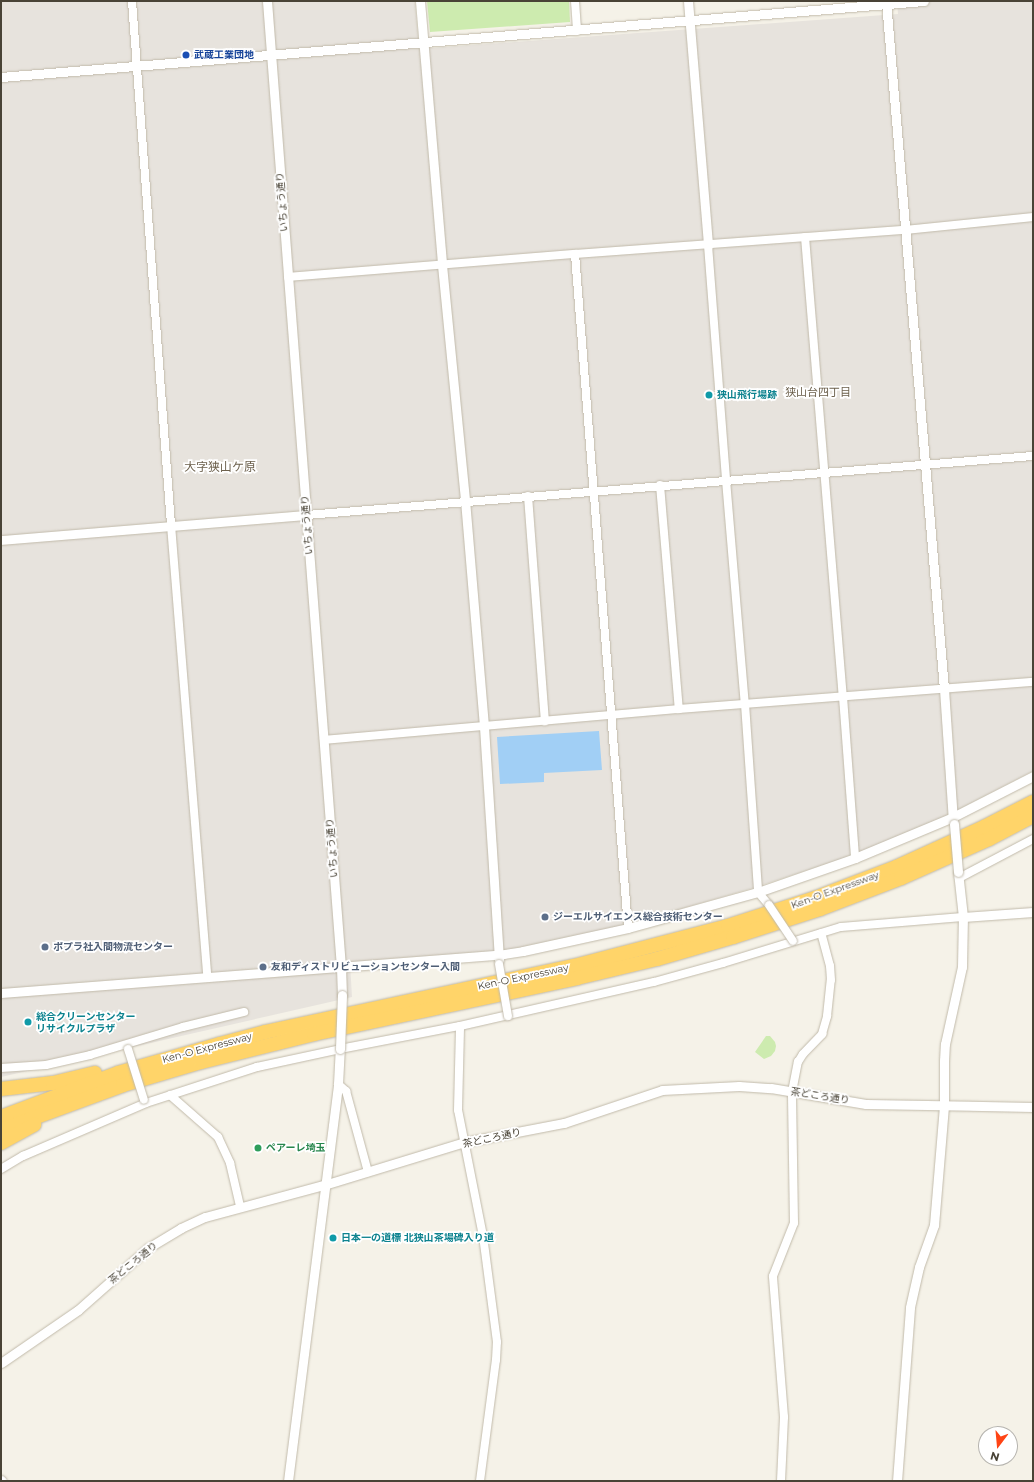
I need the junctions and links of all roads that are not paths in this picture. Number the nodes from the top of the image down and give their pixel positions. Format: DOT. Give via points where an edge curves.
graph roads {
  1 [pos="132,1"];
  2 [pos="267,1"];
  3 [pos="420,1"];
  4 [pos="575,1"];
  5 [pos="688,1"];
  6 [pos="924,1"];
  7 [pos="886,2"];
  8 [pos="689,21"];
  9 [pos="577,31"];
  10 [pos="424,43"];
  11 [pos="271,56"];
  12 [pos="137,66"];
  13 [pos="1,77"];
  14 [pos="1033,217"];
  15 [pos="905,230"];
  16 [pos="805,237"];
  17 [pos="708,245"];
  18 [pos="575,254"];
  19 [pos="442,265"];
  20 [pos="288,277"];
  21 [pos="1033,456"];
  22 [pos="924,464"];
  23 [pos="825,472"];
  24 [pos="726,480"];
  25 [pos="660,485"];
  26 [pos="594,491"];
  27 [pos="528,496"];
  28 [pos="465,500"];
  29 [pos="307,514"];
  30 [pos="171,525"];
  31 [pos="1,540"];
  32 [pos="1033,682"];
  33 [pos="944,689"];
  34 [pos="843,697"];
  35 [pos="745,704"];
  36 [pos="680,709"];
  37 [pos="612,716"];
  38 [pos="545,721"];
  39 [pos="484,727"];
  40 [pos="324,740"];
  41 [pos="1033,776"];
  42 [pos="1033,802"];
  43 [pos="1033,816"];
  44 [pos="953,820"];
  45 [pos="1033,839"];
  46 [pos="855,858"];
  47 [pos="959,875"];
  48 [pos="758,892"];
  49 [pos="1033,912"];
  50 [pos="963,917"];
  51 [pos="628,928"];
  52 [pos="821,933"];
  53 [pos="793,942"];
  54 [pos="499,959"];
  55 [pos="341,967"];
  56 [pos="207,976"];
  57 [pos="1,993"];
  58 [pos="244,1012"];
  59 [pos="508,1016"];
  60 [pos="460,1026"];
  61 [pos="220,1044"];
  62 [pos="127,1047"];
  63 [pos="340,1048"];
  64 [pos="201,1062"];
  65 [pos="1,1068"];
  66 [pos="338,1084"];
  67 [pos="1,1089"];
  68 [pos="792,1092"];
  69 [pos="170,1095"];
  70 [pos="145,1102"];
  71 [pos="944,1105"];
  72 [pos="1033,1107"];
  73 [pos="1,1116"];
  74 [pos="1,1130"];
  75 [pos="465,1142"];
  76 [pos="1,1143"];
  77 [pos="1,1169"];
  78 [pos="368,1172"];
  79 [pos="324,1185"];
  80 [pos="240,1206"];
  81 [pos="1,1363"];
  82 [pos="288,1481"];
  83 [pos="480,1481"];
  84 [pos="781,1481"];
  85 [pos="897,1481"];
  1 -- 12 [label="street"];
  2 -- 11 [label="street, いちょう通り"];
  3 -- 10 [label="street"];
  4 -- 9 [label="street"];
  5 -- 8 [label="street"];
  6 -- 7 [label="street"];
  7 -- 8 [label="street"];
  7 -- 15 [label="street"];
  8 -- 9 [label="street"];
  8 -- 17 [label="street"];
  9 -- 10 [label="street"];
  10 -- 11 [label="street"];
  10 -- 19 [label="street"];
  11 -- 12 [label="street"];
  11 -- 20 [label="street, いちょう通り"];
  12 -- 13 [label="street"];
  12 -- 30 [label="street"];
  14 -- 15 [label="street"];
  15 -- 16 [label="street"];
  15 -- 22 [label="street"];
  16 -- 17 [label="street"];
  16 -- 23 [label="street"];
  17 -- 18 [label="street"];
  17 -- 24 [label="street"];
  18 -- 19 [label="street"];
  18 -- 26 [label="street"];
  19 -- 20 [label="street"];
  19 -- 28 [label="street"];
  20 -- 29 [label="street, いちょう通り"];
  21 -- 22 [label="street"];
  22 -- 23 [label="street"];
  22 -- 33 [label="street"];
  23 -- 24 [label="street"];
  23 -- 34 [label="street"];
  24 -- 25 [label="street"];
  24 -- 35 [label="street"];
  25 -- 26 [label="street"];
  25 -- 36 [label="street"];
  26 -- 27 [label="street"];
  26 -- 37 [label="street"];
  27 -- 28 [label="street"];
  27 -- 38 [label="street"];
  28 -- 29 [label="street"];
  28 -- 39 [label="street"];
  29 -- 30 [label="street"];
  29 -- 40 [label="street, いちょう通り"];
  30 -- 31 [label="street"];
  30 -- 56 [label="street"];
  32 -- 33 [label="street"];
  33 -- 34 [label="street"];
  33 -- 44 [label="street"];
  34 -- 35 [label="street"];
  34 -- 46 [label="street"];
  35 -- 36 [label="street"];
  35 -- 48 [label="street"];
  36 -- 37 [label="street"];
  37 -- 38 [label="street"];
  37 -- 51 [label="street"];
  38 -- 39 [label="street"];
  39 -- 40 [label="street"];
  39 -- 54 [label="street"];
  40 -- 55 [label="street, いちょう通り"];
  41 -- 44 [label="street"];
  42 -- 61 [label="highway, Ken-O Expressway" via="896,867 815,898 728,926 574,966 265,1032"];
  43 -- 64 [label="highway, Ken-O Expressway" via="989,839 901,878 820,909 733,937 657,959 314,1034"];
  44 -- 46 [label="street"];
  44 -- 47 [label="street, bridge"];
  45 -- 47 [label="street"];
  46 -- 48 [label="street"];
  47 -- 50 [label="street"];
  48 -- 51 [label="street"];
  48 -- 53 [label="street, bridge"];
  49 -- 50 [label="street"];
  50 -- 52 [label="street" via="841,927"];
  50 -- 71 [label="street" via="962,967 945,1050"];
  51 -- 54 [label="street"];
  52 -- 53 [label="street"];
  52 -- 68 [label="street" via="830,966 827,1016 822,1034 798,1062"];
  53 -- 59 [label="street" via="654,982"];
  54 -- 55 [label="street"];
  54 -- 59 [label="street, bridge"];
  55 -- 56 [label="street"];
  55 -- 63 [label="street, いちょう通り, bridge"];
  56 -- 57 [label="street"];
  58 -- 62 [label="street" via="182,1027"];
  59 -- 60 [label="street"];
  60 -- 63 [label="street"];
  60 -- 75 [label="street" via="458,1110"];
  61 -- 67 [label="highway" via="53,1083"];
  61 -- 73 [label="highway, Ken-O Expressway" via="118,1073"];
  62 -- 65 [label="street" via="46,1065"];
  62 -- 70 [label="street, bridge"];
  63 -- 66 [label="street, いちょう通り"];
  63 -- 69 [label="street" via="257,1067"];
  64 -- 74 [label="highway, Ken-O Expressway" via="96,1094"];
  64 -- 76 [label="highway" via="79,1104"];
  66 -- 78 [label="street" via="346,1091"];
  66 -- 79 [label="street, いちょう通り"];
  68 -- 71 [label="street, 茶どころ通り" via="866,1104"];
  68 -- 75 [label="street, 茶どころ通り" via="739,1086 662,1090 564,1123"];
  68 -- 84 [label="street" via="794,1223 773,1276 784,1417"];
  69 -- 70 [label="street"];
  69 -- 80 [label="street" via="218,1138 230,1163"];
  70 -- 77 [label="street" via="23,1156"];
  71 -- 72 [label="street, 茶どころ通り"];
  71 -- 85 [label="street" via="934,1225 919,1267 910,1307"];
  75 -- 78 [label="street, 茶どころ通り"];
  75 -- 83 [label="street" via="483,1236 497,1342"];
  78 -- 79 [label="street, 茶どころ通り"];
  79 -- 80 [label="street, 茶どころ通り"];
  79 -- 82 [label="street, いちょう通り"];
  80 -- 81 [label="street, 茶どころ通り" via="205,1217 148,1248 78,1310"];
}
